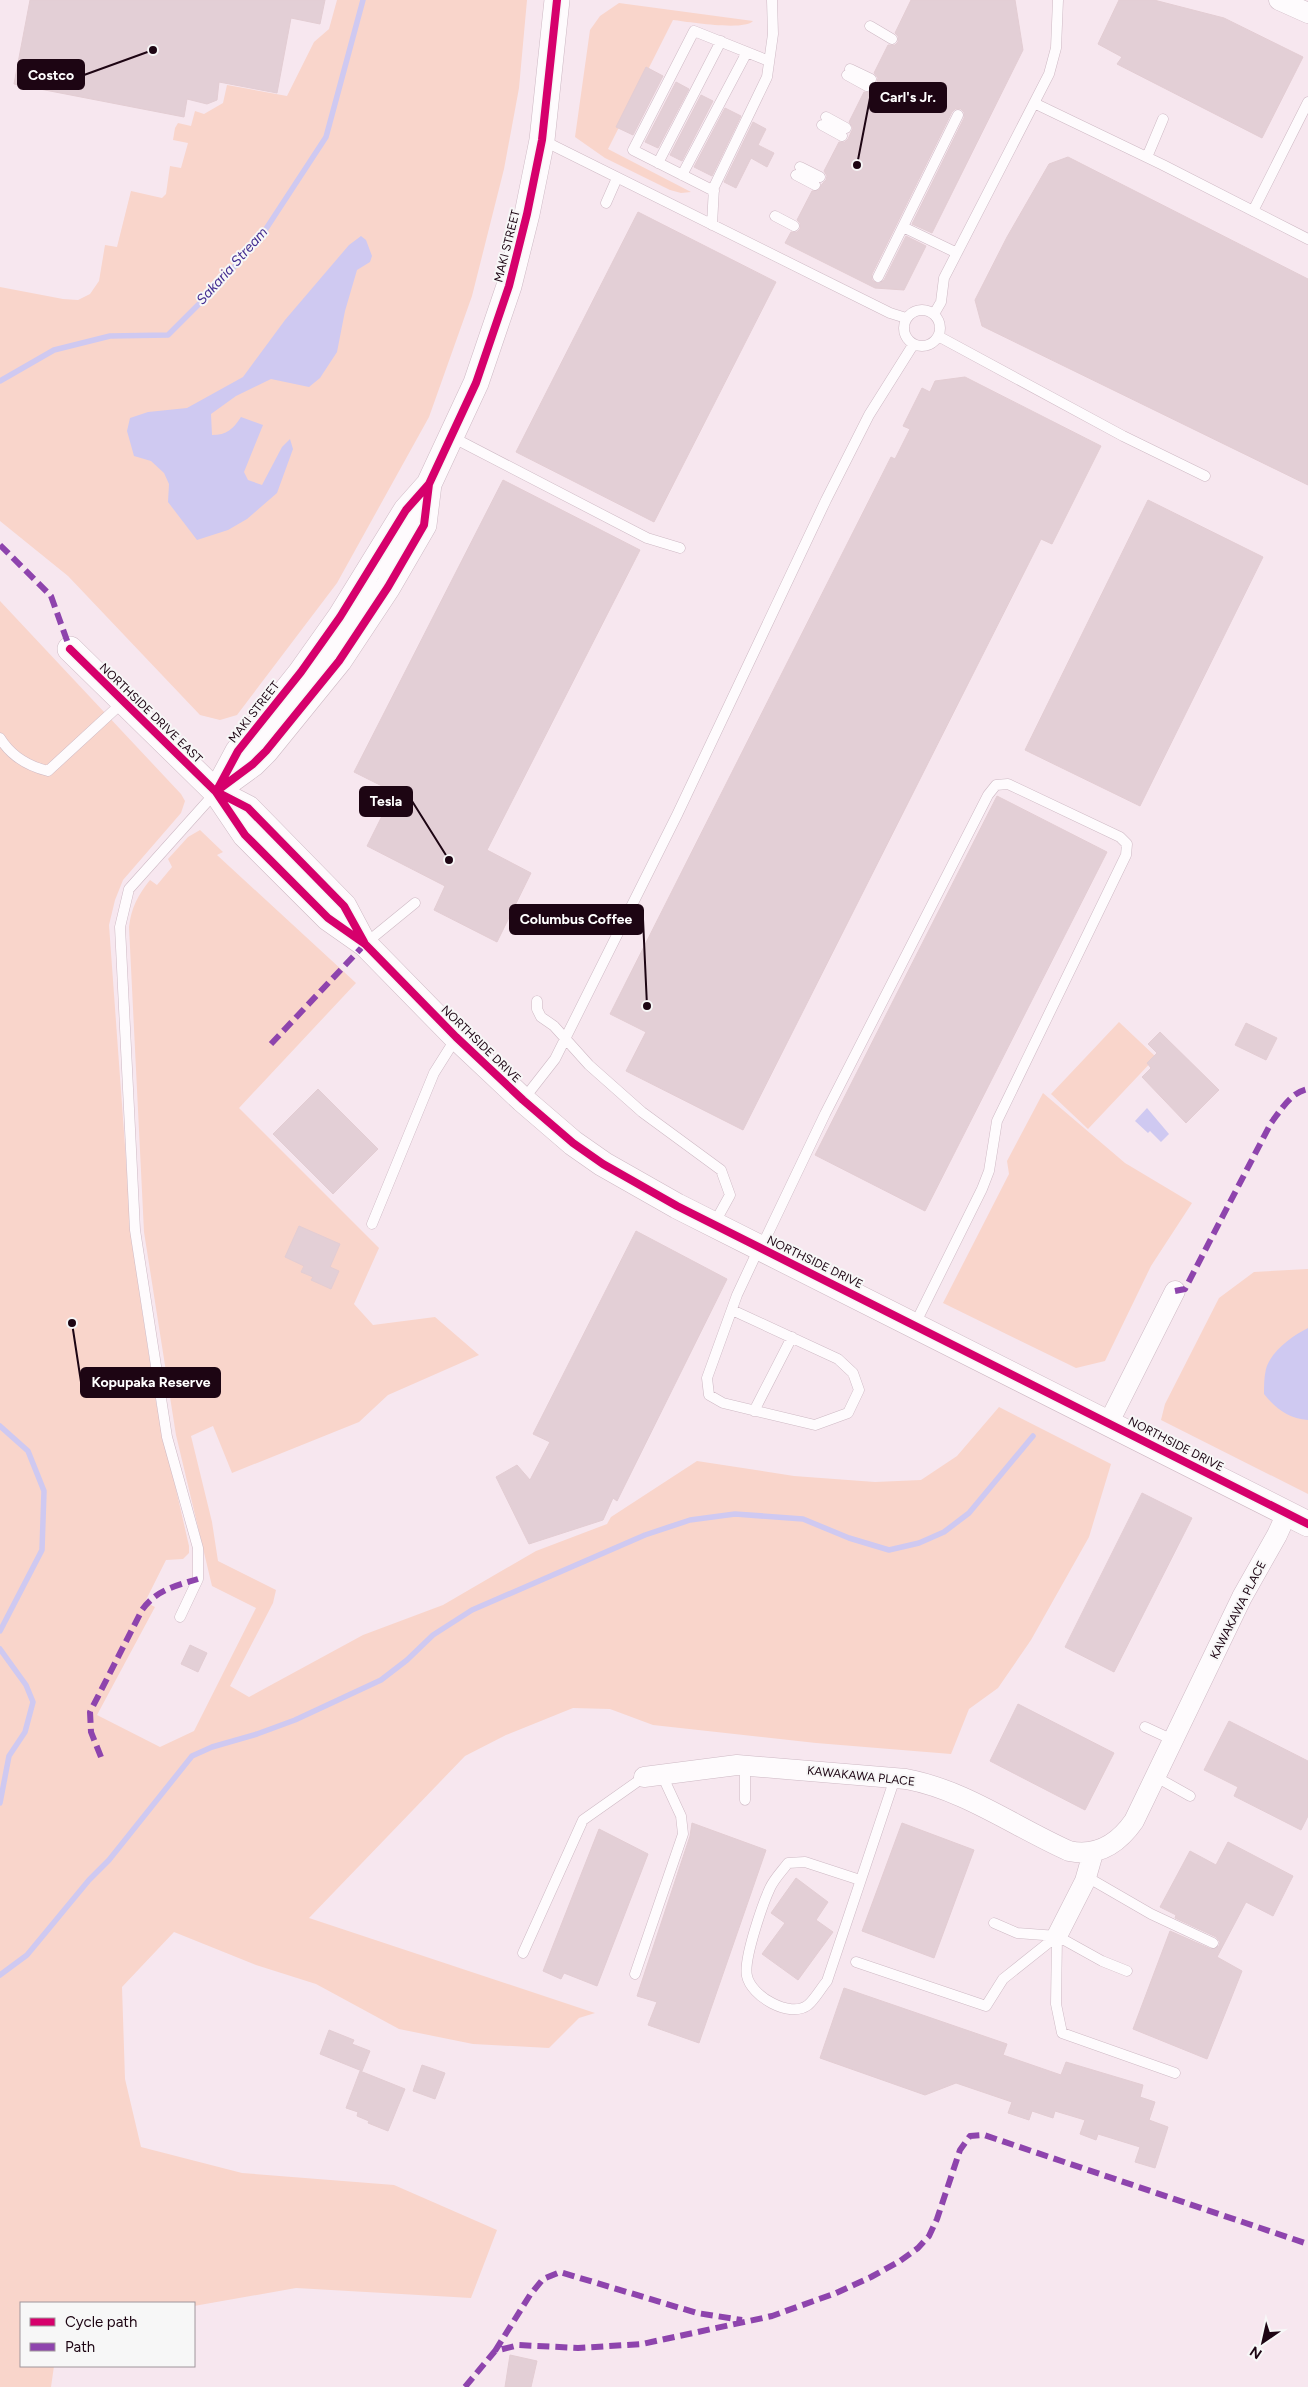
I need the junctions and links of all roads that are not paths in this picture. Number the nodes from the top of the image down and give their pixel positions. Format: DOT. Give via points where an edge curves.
graph roads {
  1 [pos="556,0"];
  2 [pos="772,0"];
  3 [pos="1058,0"];
  4 [pos="1279,0"];
  5 [pos="1308,13"];
  6 [pos="870,26"];
  7 [pos="892,38"];
  8 [pos="721,41"];
  9 [pos="747,52"];
  10 [pos="769,61"];
  11 [pos="849,72"];
  12 [pos="869,82"];
  13 [pos="1308,102"];
  14 [pos="1034,103"];
  15 [pos="958,115"];
  16 [pos="1163,120"];
  17 [pos="824,121"];
  18 [pos="844,132"];
  19 [pos="542,140"];
  20 [pos="1147,157"];
  21 [pos="658,163"];
  22 [pos="798,171"];
  23 [pos="682,175"];
  24 [pos="617,178"];
  25 [pos="818,182"];
  26 [pos="714,191"];
  27 [pos="606,204"];
  28 [pos="1253,211"];
  29 [pos="775,216"];
  30 [pos="712,225"];
  31 [pos="794,226"];
  32 [pos="903,227"];
  33 [pos="1308,239"];
  34 [pos="957,253"];
  35 [pos="878,277"];
  36 [pos="934,314"];
  37 [pos="906,318"];
  38 [pos="938,336"];
  39 [pos="913,345"];
  40 [pos="452,437"];
  41 [pos="1205,476"];
  42 [pos="680,548"];
  43 [pos="70,649"];
  44 [pos="123,702"];
  45 [pos="0,738"];
  46 [pos="216,792"];
  47 [pos="415,904"];
  48 [pos="365,944"];
  49 [pos="537,1001"];
  50 [pos="456,1037"];
  51 [pos="565,1040"];
  52 [pos="523,1100"];
  53 [pos="372,1224"];
  54 [pos="714,1225"];
  55 [pos="760,1248"];
  56 [pos="1175,1292"];
  57 [pos="732,1310"];
  58 [pos="915,1324"];
  59 [pos="792,1337"];
  60 [pos="754,1410"];
  61 [pos="1109,1422"];
  62 [pos="1297,1518"];
  63 [pos="180,1617"];
  64 [pos="1145,1727"];
  65 [pos="1173,1740"];
  66 [pos="745,1766"];
  67 [pos="653,1776"];
  68 [pos="1156,1777"];
  69 [pos="895,1778"];
  70 [pos="1190,1796"];
  71 [pos="745,1800"];
  72 [pos="1093,1853"];
  73 [pos="1086,1877"];
  74 [pos="860,1880"];
  75 [pos="994,1923"];
  76 [pos="1057,1936"];
  77 [pos="1213,1943"];
  78 [pos="522,1953"];
  79 [pos="856,1962"];
  80 [pos="1127,1971"];
  81 [pos="635,1974"];
  82 [pos="1175,2073"];
  1 -- 19 [label="street, MAKI STREET"];
  2 -- 10 [label="lane" via="773,34"];
  3 -- 14 [label="lane" via="1056,48 1049,74"];
  4 -- 5 [label="street"];
  6 -- 7 [label="lane"];
  8 -- 9 [label="lane"];
  8 -- 21 [label="lane"];
  8 -- 21 [label="lane" via="694,31 633,150"];
  9 -- 10 [label="lane"];
  9 -- 23 [label="lane"];
  10 -- 26 [label="lane" via="767,76"];
  11 -- 12 [label="lane"];
  13 -- 28 [label="lane"];
  14 -- 20 [label="lane"];
  14 -- 34 [label="lane"];
  15 -- 32 [label="lane"];
  16 -- 20 [label="lane"];
  17 -- 18 [label="lane"];
  19 -- 24 [label="lane"];
  19 -- 40 [label="street, MAKI STREET" via="509,286 476,383"];
  20 -- 28 [label="lane"];
  21 -- 23 [label="lane"];
  22 -- 25 [label="lane"];
  23 -- 26 [label="lane"];
  24 -- 27 [label="lane"];
  24 -- 30 [label="lane"];
  26 -- 30 [label="lane"];
  28 -- 33 [label="lane"];
  29 -- 31 [label="lane"];
  30 -- 37 [label="lane"];
  32 -- 34 [label="lane"];
  32 -- 35 [label="lane"];
  34 -- 36 [label="lane" via="944,278 941,302"];
  36 -- 37 [label="lane" via="916,310"];
  36 -- 38 [label="lane" via="940,324"];
  37 -- 39 [label="lane" via="904,336"];
  38 -- 39 [label="lane" via="925,346"];
  38 -- 41 [label="lane" via="1123,436"];
  39 -- 51 [label="lane" via="869,415 826,500 677,815"];
  40 -- 42 [label="lane" via="647,538"];
  40 -- 46 [label="street, MAKI STREET" via="430,484 424,525 388,588 339,661 266,751"];
  43 -- 44 [label="street, NORTHSIDE DRIVE EAST"];
  44 -- 45 [label="lane" via="48,771 30,767"];
  44 -- 46 [label="street, NORTHSIDE DRIVE EAST"];
  46 -- 48 [label="street, NORTHSIDE DRIVE" via="245,835 328,918"];
  46 -- 63 [label="lane" via="129,889 120,928 135,1230 167,1437 198,1548 198,1579"];
  47 -- 48 [label="lane"];
  48 -- 50 [label="street, NORTHSIDE DRIVE"];
  49 -- 51 [label="lane" via="541,1017"];
  50 -- 52 [label="street, NORTHSIDE DRIVE"];
  50 -- 53 [label="lane" via="434,1073"];
  51 -- 52 [label="lane" via="555,1059"];
  51 -- 54 [label="lane" via="642,1112 721,1170 730,1195"];
  52 -- 54 [label="street, NORTHSIDE DRIVE" via="603,1164"];
  54 -- 55 [label="street, NORTHSIDE DRIVE"];
  55 -- 57 [label="lane"];
  55 -- 58 [label="street, NORTHSIDE DRIVE"];
  55 -- 58 [label="lane" via="834,1096 996,785 1008,784 1120,837 1127,844 1126,855 997,1121 989,1172"];
  56 -- 61 [label="street"];
  57 -- 59 [label="lane"];
  57 -- 60 [label="lane" via="707,1378 708,1395 723,1403"];
  58 -- 61 [label="street, NORTHSIDE DRIVE"];
  59 -- 60 [label="lane"];
  59 -- 60 [label="lane" via="838,1359 853,1373 859,1390 848,1413 815,1425"];
  61 -- 62 [label="street, NORTHSIDE DRIVE"];
  62 -- 65 [label="street, KAWAKAWA PLACE" via="1278,1535 1242,1597"];
  64 -- 65 [label="lane"];
  65 -- 68 [label="street, KAWAKAWA PLACE"];
  66 -- 67 [label="street, KAWAKAWA PLACE"];
  66 -- 69 [label="street, KAWAKAWA PLACE"];
  66 -- 71 [label="lane"];
  67 -- 78 [label="lane" via="583,1820"];
  67 -- 81 [label="lane" via="681,1816 682,1834"];
  68 -- 70 [label="lane"];
  68 -- 72 [label="street, KAWAKAWA PLACE" via="1127,1832"];
  69 -- 72 [label="street, KAWAKAWA PLACE" via="928,1783 953,1792 1069,1850"];
  69 -- 74 [label="lane"];
  72 -- 73 [label="street"];
  73 -- 76 [label="street"];
  73 -- 77 [label="lane"];
  74 -- 74 [label="lane" via="827,1981 807,2006 789,2011 769,2001 754,1988 747,1976 748,1962 757,1922 770,1887 788,1863 805,1862"];
  75 -- 76 [label="lane" via="1017,1933"];
  76 -- 79 [label="lane" via="1003,1979 986,2006"];
  76 -- 80 [label="lane"];
  76 -- 82 [label="lane" via="1056,2004 1062,2033"];
}
